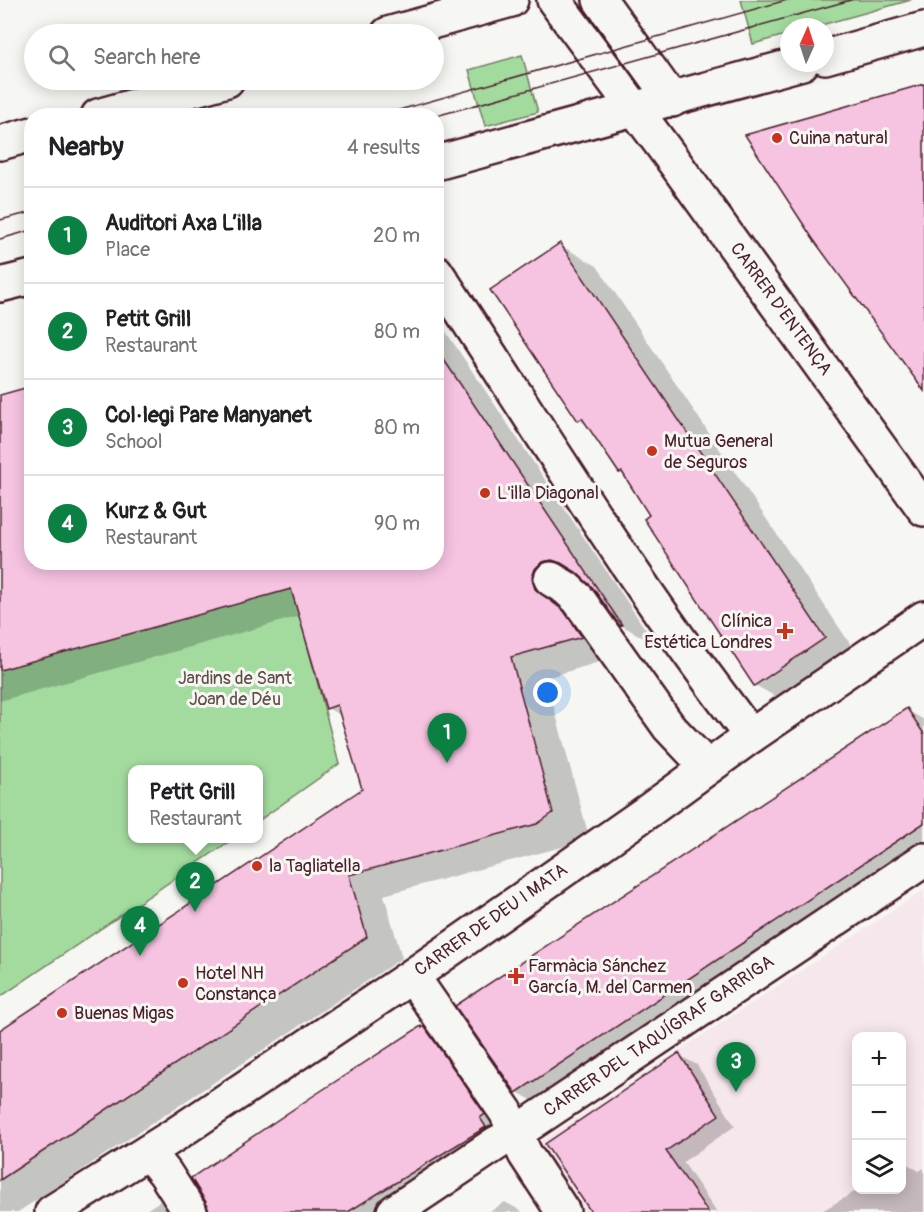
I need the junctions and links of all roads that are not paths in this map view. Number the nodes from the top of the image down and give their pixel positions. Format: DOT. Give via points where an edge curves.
graph roads {
  1 [pos="511,0"];
  2 [pos="554,0"];
  3 [pos="600,0"];
  4 [pos="424,24"];
  5 [pos="924,28"];
  6 [pos="834,54"];
  7 [pos="780,69"];
  8 [pos="191,90"];
  9 [pos="672,100"];
  10 [pos="127,108"];
  11 [pos="635,110"];
  12 [pos="24,136"];
  13 [pos="0,143"];
  14 [pos="444,161"];
  15 [pos="24,278"];
  16 [pos="444,284"];
  17 [pos="0,285"];
  18 [pos="924,509"];
  19 [pos="551,579"];
  20 [pos="924,618"];
  21 [pos="751,736"];
  22 [pos="707,767"];
  23 [pos="924,860"];
  24 [pos="412,976"];
  25 [pos="516,1133"];
  26 [pos="148,1152"];
  27 [pos="52,1212"];
  28 [pos="190,1212"];
  29 [pos="394,1212"];
  30 [pos="563,1212"];
  1 -- 4 [label="street"];
  2 -- 11 [label="street, CARRER D'ENTENÇA"];
  3 -- 9 [label="street"];
  5 -- 6 [label="street"];
  7 -- 9 [label="street"];
  8 -- 10 [label="street"];
  9 -- 11 [label="street"];
  11 -- 14 [label="street"];
  11 -- 18 [label="street, CARRER D'ENTENÇA"];
  12 -- 13 [label="street"];
  15 -- 17 [label="street"];
  16 -- 21 [label="street" via="626,562"];
  19 -- 22 [label="street" via="578,599 669,728"];
  20 -- 21 [label="street, CARRER DE DEU I MATA"];
  21 -- 22 [label="street, CARRER DE DEU I MATA"];
  22 -- 24 [label="street, CARRER DE DEU I MATA"];
  23 -- 25 [label="street, CARRER DEL TAQUÍGRAF GARRIGA"];
  24 -- 25 [label="street"];
  24 -- 26 [label="street, CARRER DE DEU I MATA"];
  25 -- 29 [label="street, CARRER DEL TAQUÍGRAF GARRIGA"];
  25 -- 30 [label="street" via="525,1154"];
  26 -- 27 [label="street, CARRER DE DEU I MATA"];
  26 -- 28 [label="street"];
}
